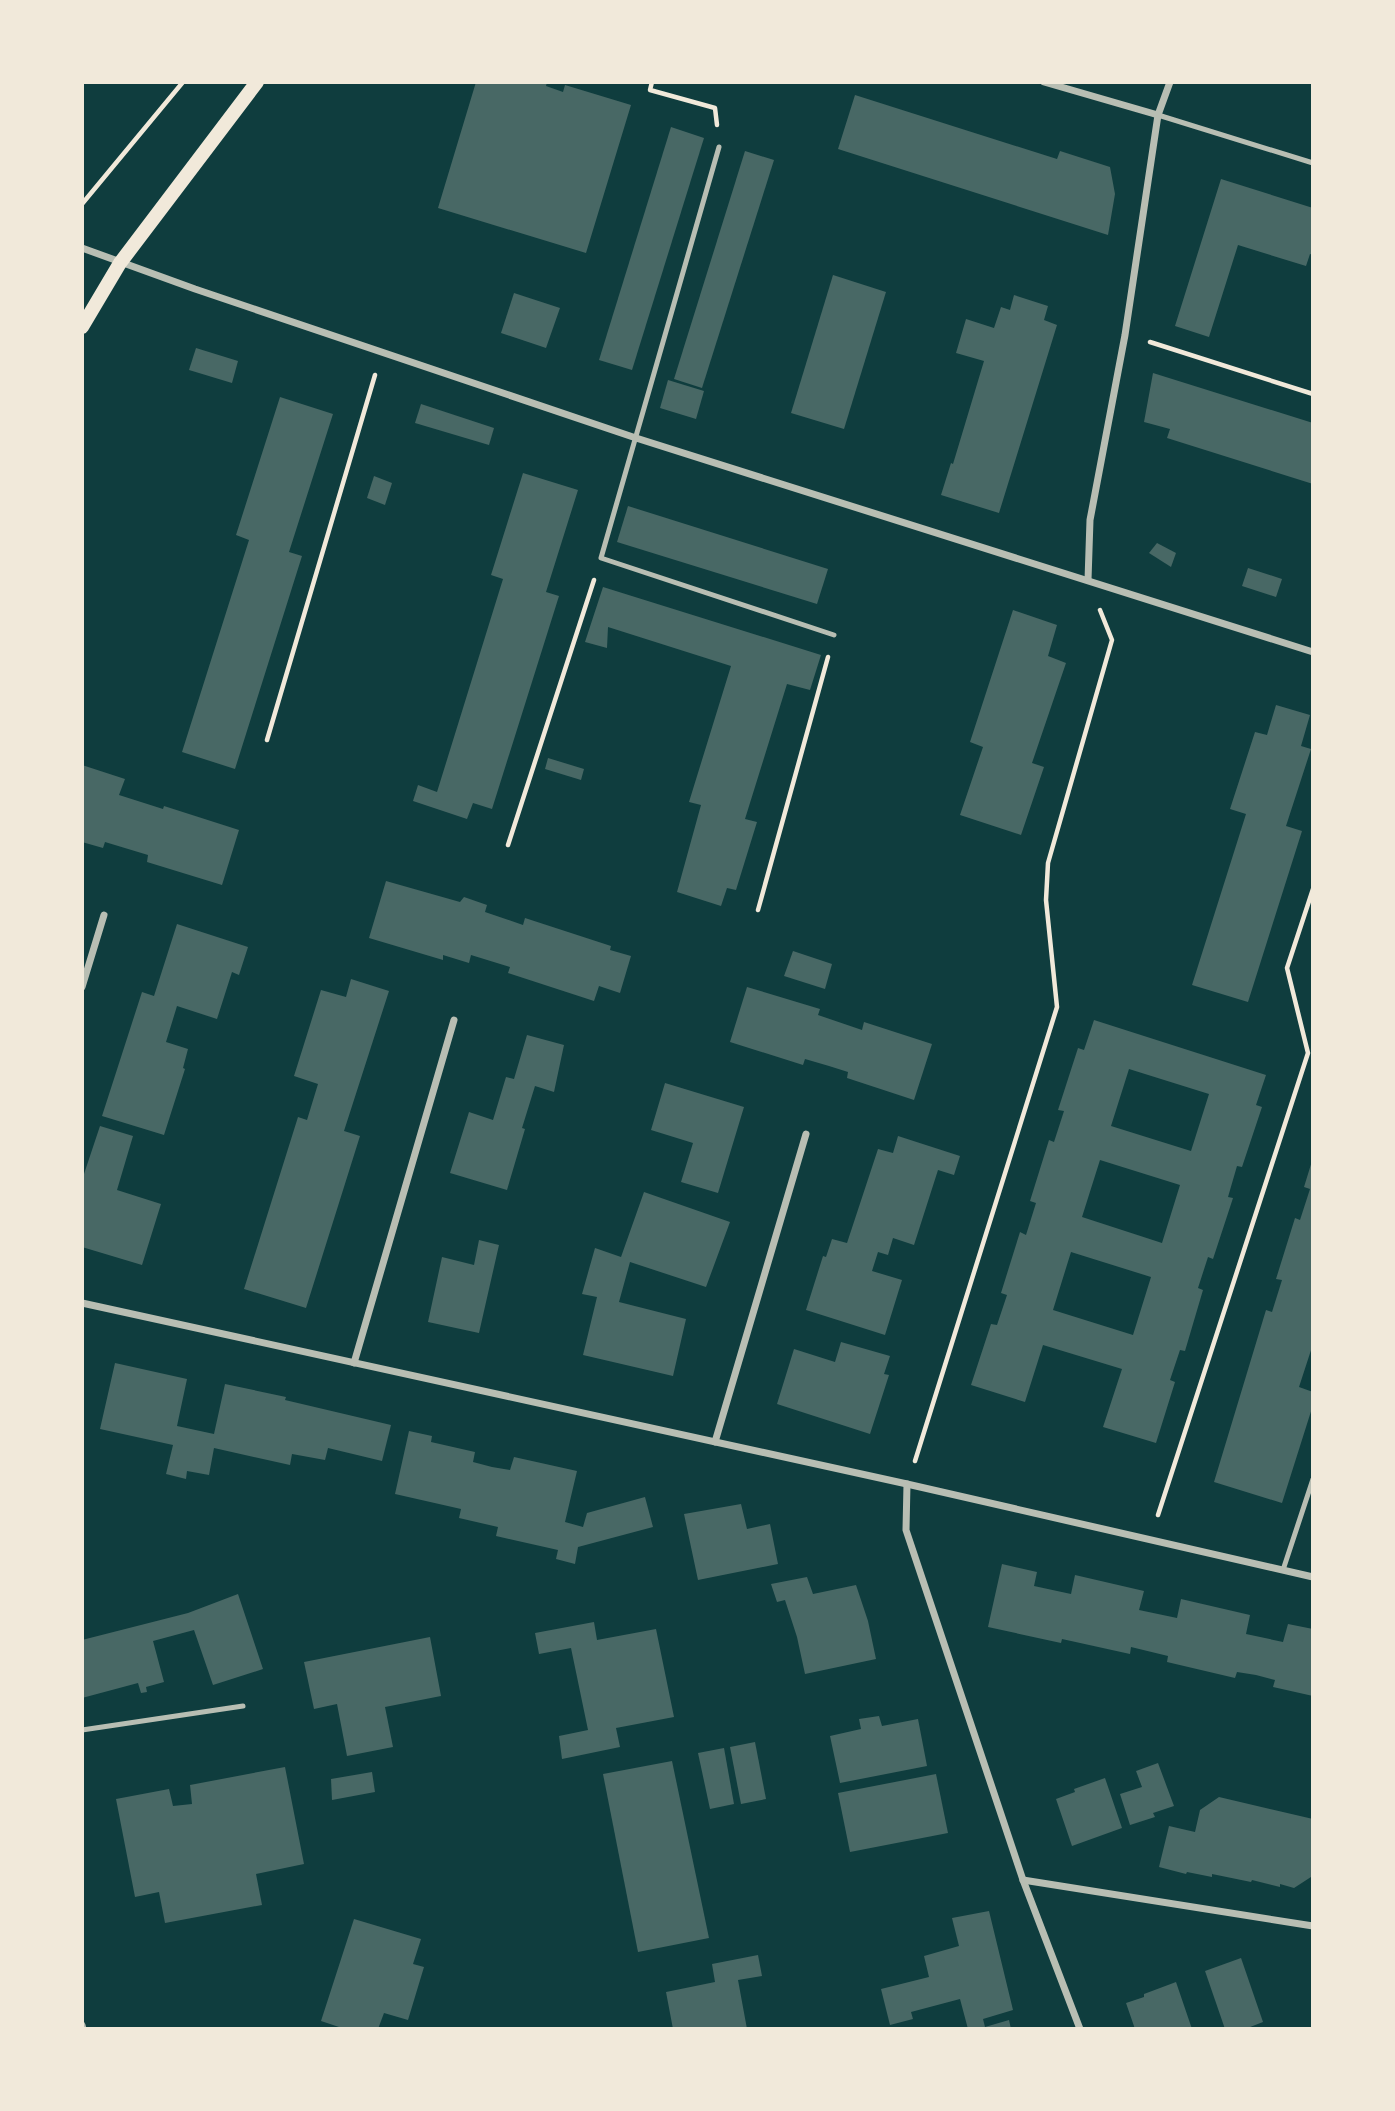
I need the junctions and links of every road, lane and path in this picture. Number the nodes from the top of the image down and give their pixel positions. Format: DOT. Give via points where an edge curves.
graph roads {
  1 [pos="183,82"];
  2 [pos="257,82"];
  3 [pos="652,82"];
  4 [pos="1044,82"];
  5 [pos="1170,82"];
  6 [pos="1158,116"];
  7 [pos="719,147"];
  8 [pos="1313,163"];
  9 [pos="82,204"];
  10 [pos="82,248"];
  11 [pos="120,263"];
  12 [pos="82,327"];
  13 [pos="1125,335"];
  14 [pos="383,351"];
  15 [pos="1313,394"];
  16 [pos="636,438"];
  17 [pos="601,558"];
  18 [pos="1088,580"];
  19 [pos="834,635"];
  20 [pos="1313,652"];
  21 [pos="267,740"];
  22 [pos="508,845"];
  23 [pos="1313,889"];
  24 [pos="758,910"];
  25 [pos="104,915"];
  26 [pos="82,987"];
  27 [pos="454,1020"];
  28 [pos="806,1134"];
  29 [pos="82,1303"];
  30 [pos="354,1363"];
  31 [pos="715,1442"];
  32 [pos="1313,1479"];
  33 [pos="907,1485"];
  34 [pos="1150,1539"];
  35 [pos="1283,1570"];
  36 [pos="1313,1577"];
  37 [pos="243,1706"];
  38 [pos="82,1730"];
  39 [pos="1023,1880"];
  40 [pos="1313,1926"];
  41 [pos="1080,2029"];
  1 -- 9 [label="path"];
  2 -- 11 [label="main road"];
  3 -- 7 [label="path" via="650,90 715,108"];
  4 -- 6 [label="street"];
  5 -- 6 [label="street"];
  6 -- 8 [label="lane"];
  6 -- 13 [label="street"];
  7 -- 16 [label="lane"];
  10 -- 11 [label="street"];
  11 -- 12 [label="main road"];
  11 -- 14 [label="street"];
  13 -- 15 [label="path"];
  13 -- 18 [label="street" via="1090,520"];
  14 -- 16 [label="street"];
  14 -- 21 [label="path"];
  16 -- 17 [label="lane"];
  16 -- 18 [label="street"];
  17 -- 19 [label="lane"];
  17 -- 22 [label="path"];
  18 -- 20 [label="street"];
  18 -- 33 [label="path" via="1112,640 1048,863 1046,900 1057,1007"];
  19 -- 24 [label="path"];
  23 -- 34 [label="path" via="1287,968 1308,1053"];
  25 -- 26 [label="street"];
  27 -- 30 [label="street"];
  28 -- 31 [label="street"];
  29 -- 30 [label="street"];
  30 -- 31 [label="street"];
  31 -- 33 [label="street"];
  32 -- 35 [label="lane"];
  33 -- 34 [label="street"];
  33 -- 39 [label="street" via="906,1530"];
  34 -- 35 [label="street"];
  35 -- 36 [label="street"];
  37 -- 38 [label="lane"];
  39 -- 40 [label="street"];
  39 -- 41 [label="street"];
}
